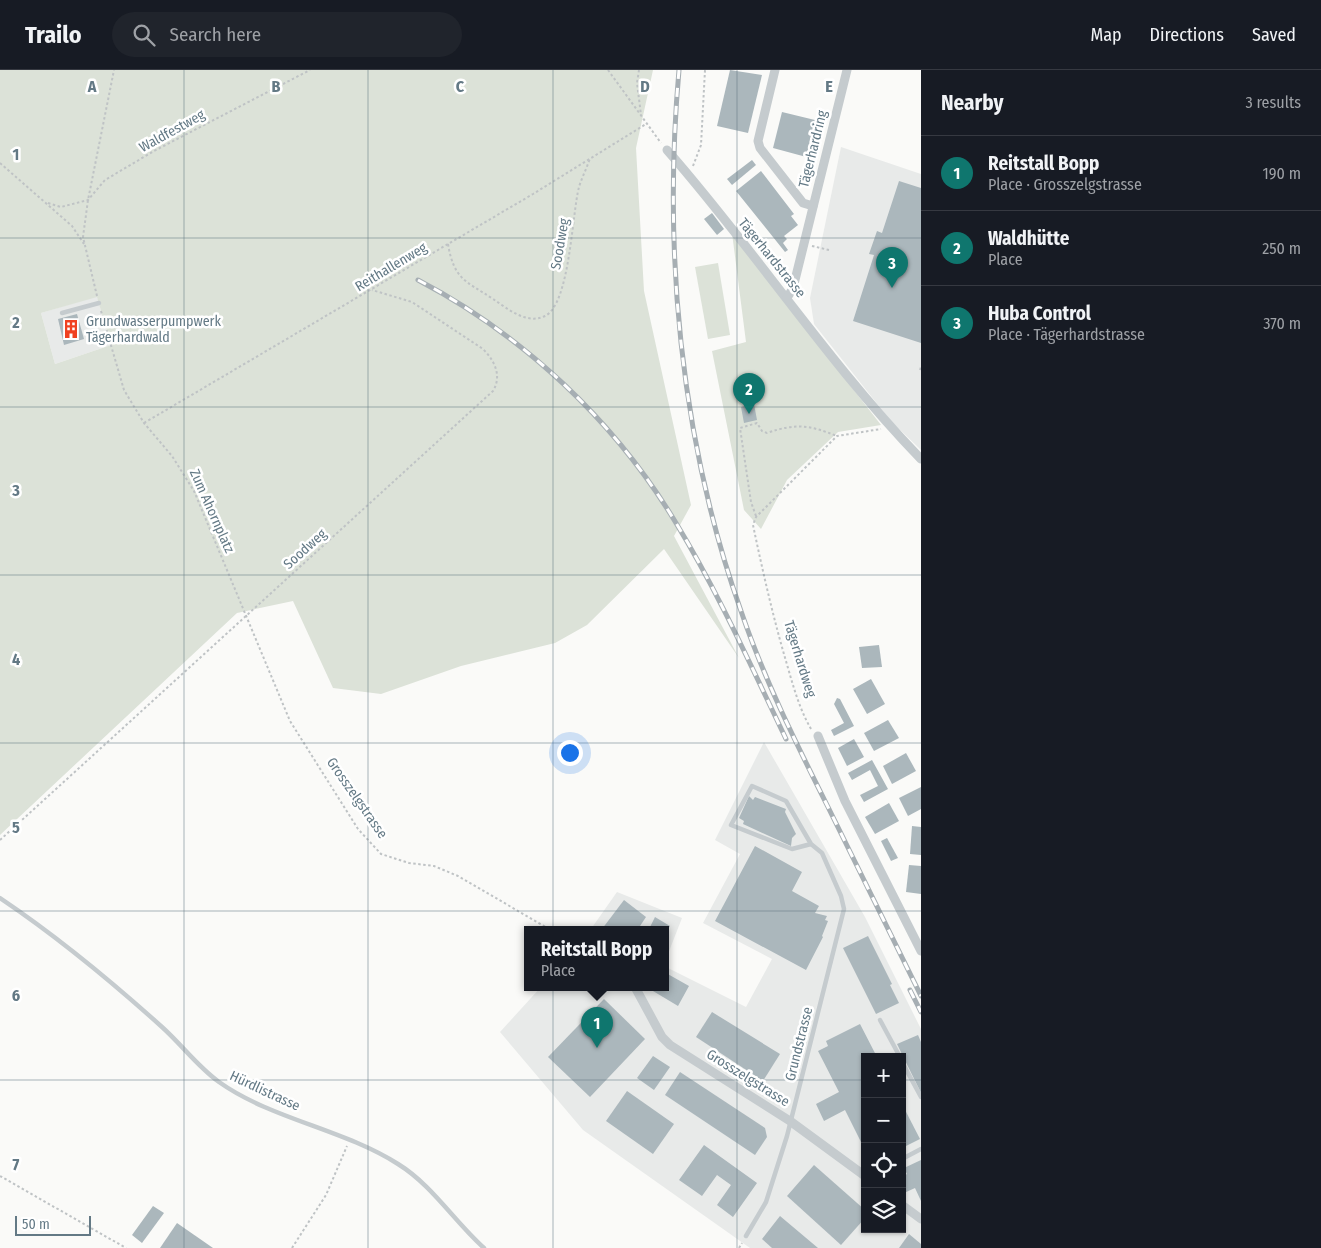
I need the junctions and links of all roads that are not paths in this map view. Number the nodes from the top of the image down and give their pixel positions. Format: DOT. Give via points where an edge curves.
graph roads {
  1 [pos="775,70"];
  2 [pos="847,70"];
  3 [pos="667,150"];
  4 [pos="813,206"];
  5 [pos="787,298"];
  6 [pos="98,303"];
  7 [pos="62,312"];
  8 [pos="921,459"];
  9 [pos="818,736"];
  10 [pos="811,844"];
  11 [pos="0,898"];
  12 [pos="921,952"];
  13 [pos="637,991"];
  14 [pos="880,1020"];
  15 [pos="898,1053"];
  16 [pos="906,1069"];
  17 [pos="921,1097"];
  18 [pos="790,1121"];
  19 [pos="921,1149"];
  20 [pos="906,1157"];
  21 [pos="861,1173"];
  22 [pos="906,1208"];
  23 [pos="921,1220"];
  24 [pos="746,1236"];
  25 [pos="484,1248"];
  1 -- 4 [label="street, Tägerhardring" via="758,141 803,203"];
  2 -- 4 [label="street, Tägerhardring"];
  3 -- 5 [label="street, Tägerhardstrasse"];
  4 -- 5 [label="street, Tägerhardring" via="793,288"];
  5 -- 8 [label="street, Tägerhardstrasse" via="891,428"];
  6 -- 7 [label="lane"];
  9 -- 12 [label="street" via="845,801"];
  10 -- 10 [label="lane" via="786,800 752,786 731,825 792,849"];
  10 -- 18 [label="lane, Grundstrasse" via="822,853 842,896 844,909"];
  11 -- 25 [label="lane, Hürdlistrasse" via="83,958 168,1032 218,1081 250,1099 349,1139 406,1169"];
  13 -- 18 [label="street, Grosszelgstrasse" via="662,1037 670,1045"];
  14 -- 15 [label="lane"];
  16 -- 17 [label="lane"];
  18 -- 21 [label="street, Grosszelgstrasse"];
  18 -- 24 [label="lane, Grundstrasse" via="766,1202"];
  19 -- 20 [label="lane"];
  22 -- 23 [label="street"];
}
